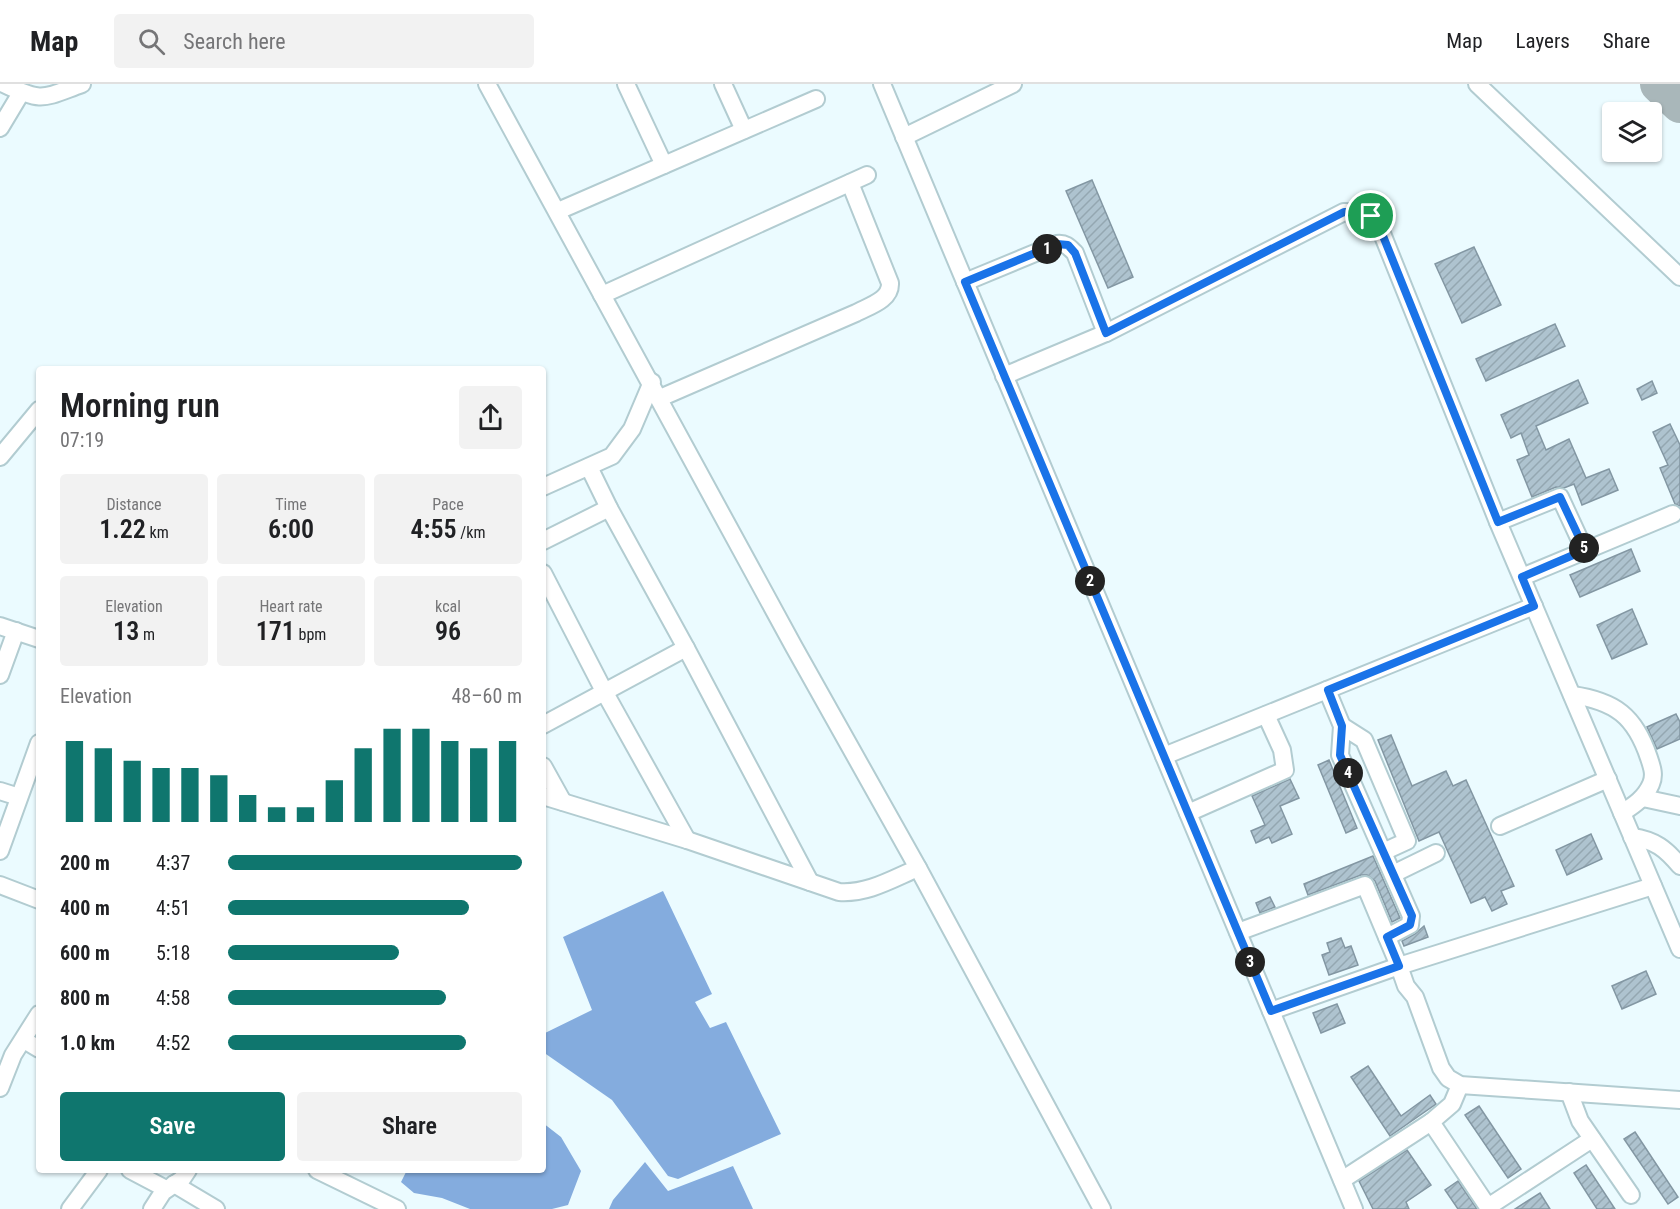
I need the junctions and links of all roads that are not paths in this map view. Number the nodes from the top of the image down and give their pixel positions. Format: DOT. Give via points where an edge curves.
graph roads {
  1 [pos="4,84"];
  2 [pos="82,84"];
  3 [pos="487,84"];
  4 [pos="626,84"];
  5 [pos="723,84"];
  6 [pos="882,84"];
  7 [pos="1013,84"];
  8 [pos="1478,84"];
  9 [pos="21,93"];
  10 [pos="816,99"];
  11 [pos="0,127"];
  12 [pos="744,130"];
  13 [pos="904,136"];
  14 [pos="664,165"];
  15 [pos="867,175"];
  16 [pos="850,183"];
  17 [pos="558,212"];
  18 [pos="1680,277"];
  19 [pos="965,282"];
  20 [pos="602,295"];
  21 [pos="1106,333"];
  22 [pos="1004,376"];
  23 [pos="651,382"];
  24 [pos="660,398"];
  25 [pos="36,414"];
  26 [pos="0,457"];
  27 [pos="589,468"];
  28 [pos="546,486"];
  29 [pos="609,508"];
  30 [pos="1673,514"];
  31 [pos="1498,522"];
  32 [pos="546,540"];
  33 [pos="1585,550"];
  34 [pos="1522,577"];
  35 [pos="546,579"];
  36 [pos="1534,606"];
  37 [pos="8,629"];
  38 [pos="36,638"];
  39 [pos="686,648"];
  40 [pos="0,675"];
  41 [pos="1328,690"];
  42 [pos="605,693"];
  43 [pos="1572,695"];
  44 [pos="1266,715"];
  45 [pos="546,723"];
  46 [pos="1342,726"];
  47 [pos="36,751"];
  48 [pos="1164,756"];
  49 [pos="546,771"];
  50 [pos="1608,779"];
  51 [pos="0,791"];
  52 [pos="546,797"];
  53 [pos="19,798"];
  54 [pos="1643,798"];
  55 [pos="563,802"];
  56 [pos="1680,806"];
  57 [pos="1188,813"];
  58 [pos="1622,813"];
  59 [pos="1500,826"];
  60 [pos="1632,837"];
  61 [pos="687,840"];
  62 [pos="0,851"];
  63 [pos="1383,852"];
  64 [pos="1436,853"];
  65 [pos="1680,866"];
  66 [pos="918,868"];
  67 [pos="1393,873"];
  68 [pos="810,882"];
  69 [pos="0,885"];
  70 [pos="1653,886"];
  71 [pos="36,899"];
  72 [pos="1238,932"];
  73 [pos="1387,937"];
  74 [pos="1680,949"];
  75 [pos="1399,966"];
  76 [pos="1271,1011"];
  77 [pos="36,1019"];
  78 [pos="24,1040"];
  79 [pos="36,1047"];
  80 [pos="5,1061"];
  81 [pos="1460,1085"];
  82 [pos="0,1088"];
  83 [pos="1569,1092"];
  84 [pos="1680,1100"];
  85 [pos="1431,1122"];
  86 [pos="1592,1139"];
  87 [pos="97,1173"];
  88 [pos="138,1173"];
  89 [pos="186,1173"];
  90 [pos="322,1173"];
  91 [pos="1342,1180"];
  92 [pos="170,1186"];
  93 [pos="1631,1195"];
  94 [pos="378,1204"];
  95 [pos="70,1209"];
  96 [pos="152,1209"];
  97 [pos="216,1209"];
  98 [pos="397,1209"];
  99 [pos="1102,1209"];
  100 [pos="1354,1209"];
  1 -- 9 [label="street"];
  2 -- 9 [label="street" via="45,98"];
  3 -- 17 [label="street"];
  4 -- 14 [label="street"];
  5 -- 12 [label="street"];
  6 -- 13 [label="street"];
  7 -- 13 [label="street"];
  8 -- 18 [label="street"];
  9 -- 11 [label="street"];
  10 -- 12 [label="street"];
  12 -- 14 [label="street"];
  13 -- 19 [label="street"];
  14 -- 17 [label="street"];
  15 -- 16 [label="street"];
  16 -- 20 [label="street"];
  16 -- 24 [label="street" via="890,283 886,295 856,313"];
  17 -- 20 [label="street"];
  19 -- 21 [label="street" via="1057,244 1068,245 1075,253"];
  19 -- 22 [label="street"];
  20 -- 23 [label="street"];
  21 -- 22 [label="street"];
  21 -- 31 [label="street" via="1344,212 1371,216 1381,231"];
  22 -- 48 [label="street"];
  23 -- 24 [label="street"];
  23 -- 27 [label="street" via="622,444 612,456"];
  24 -- 66 [label="street"];
  25 -- 26 [label="street"];
  27 -- 28 [label="street"];
  27 -- 29 [label="street"];
  29 -- 32 [label="street"];
  29 -- 39 [label="street"];
  30 -- 33 [label="street"];
  31 -- 33 [label="street" via="1560,497"];
  31 -- 34 [label="street"];
  33 -- 34 [label="street"];
  34 -- 36 [label="street"];
  35 -- 42 [label="street"];
  36 -- 41 [label="street"];
  36 -- 43 [label="street"];
  37 -- 38 [label="street"];
  37 -- 40 [label="street"];
  39 -- 42 [label="street"];
  39 -- 68 [label="street"];
  41 -- 44 [label="street"];
  41 -- 46 [label="street"];
  42 -- 45 [label="street"];
  42 -- 61 [label="street"];
  43 -- 50 [label="street"];
  43 -- 54 [label="street" via="1621,711 1636,728 1653,772 1652,783"];
  44 -- 48 [label="street"];
  44 -- 57 [label="street" via="1282,750 1284,770"];
  46 -- 63 [label="street" via="1340,755"];
  46 -- 63 [label="street" via="1364,740 1407,841"];
  47 -- 53 [label="street"];
  48 -- 57 [label="street"];
  49 -- 55 [label="street"];
  50 -- 58 [label="street"];
  50 -- 59 [label="street"];
  51 -- 53 [label="street"];
  52 -- 55 [label="street"];
  53 -- 62 [label="street"];
  54 -- 56 [label="street"];
  54 -- 58 [label="street"];
  55 -- 61 [label="street"];
  57 -- 72 [label="street"];
  58 -- 60 [label="street"];
  60 -- 65 [label="street" via="1648,839"];
  60 -- 70 [label="street"];
  61 -- 68 [label="street"];
  63 -- 67 [label="street"];
  64 -- 67 [label="street"];
  66 -- 68 [label="street" via="855,893"];
  66 -- 99 [label="street"];
  67 -- 73 [label="street" via="1412,916 1410,925"];
  69 -- 71 [label="street"];
  70 -- 74 [label="street"];
  70 -- 75 [label="street"];
  72 -- 73 [label="street" via="1365,885"];
  72 -- 76 [label="street"];
  73 -- 75 [label="street"];
  75 -- 76 [label="street"];
  75 -- 81 [label="street" via="1441,1068"];
  76 -- 91 [label="street"];
  77 -- 78 [label="street"];
  78 -- 79 [label="street"];
  78 -- 80 [label="street"];
  80 -- 82 [label="street"];
  81 -- 83 [label="street"];
  81 -- 85 [label="street" via="1452,1104"];
  83 -- 84 [label="street"];
  83 -- 86 [label="street"];
  85 -- 86 [label="street" via="1488,1207"];
  85 -- 91 [label="street"];
  86 -- 93 [label="street"];
  87 -- 95 [label="street"];
  88 -- 92 [label="street"];
  89 -- 92 [label="street"];
  90 -- 94 [label="street"];
  91 -- 100 [label="street"];
  92 -- 96 [label="street"];
  92 -- 97 [label="street"];
  94 -- 98 [label="street"];
}
